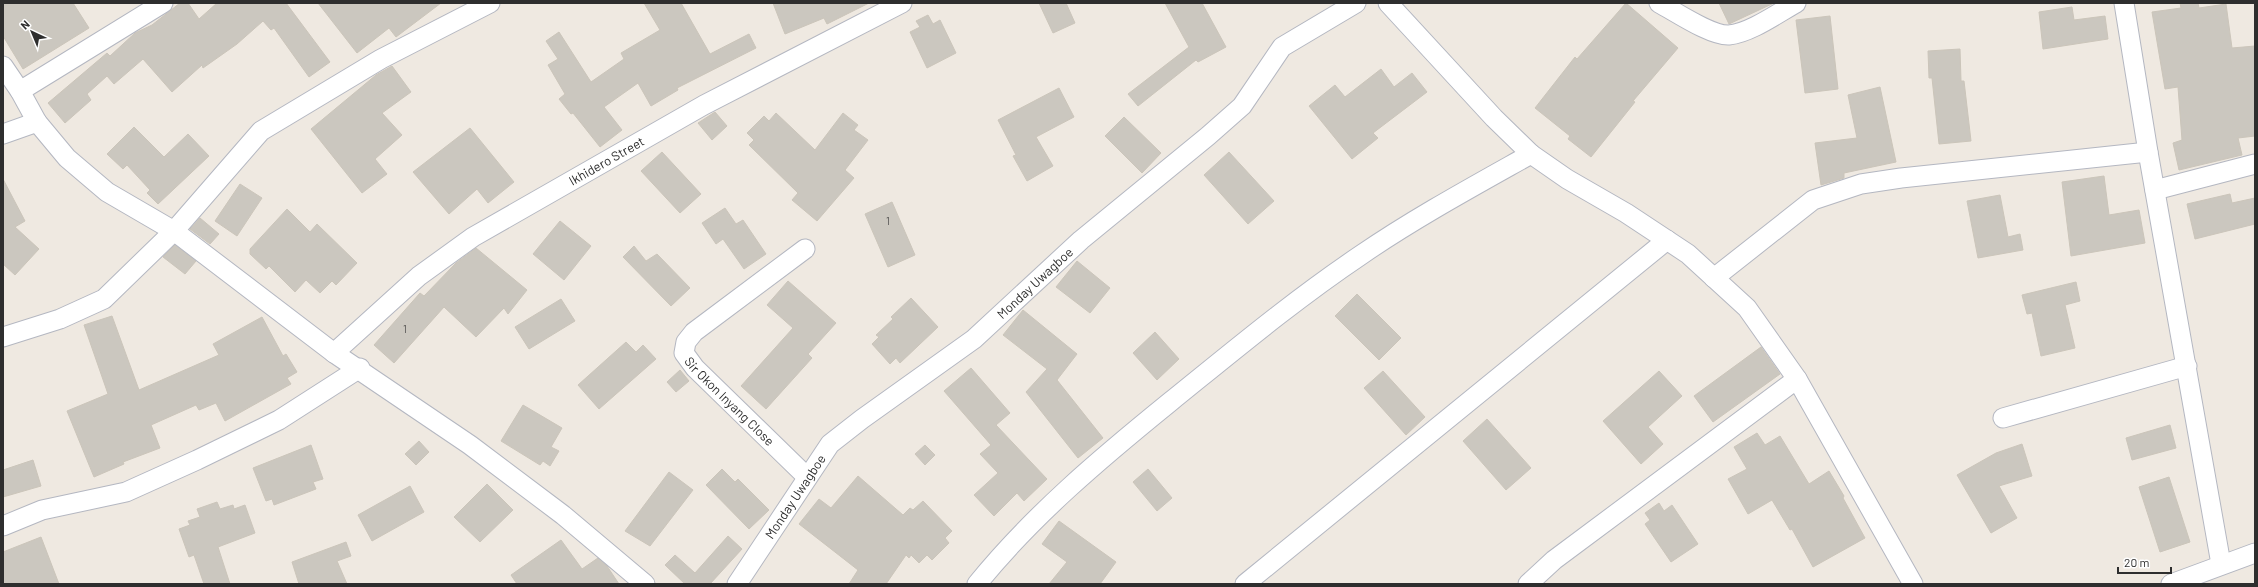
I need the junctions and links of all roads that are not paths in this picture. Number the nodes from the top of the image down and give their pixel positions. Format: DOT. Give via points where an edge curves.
graph roads {
  1 [pos="163,3"];
  2 [pos="490,3"];
  3 [pos="902,3"];
  4 [pos="1356,3"];
  5 [pos="1388,3"];
  6 [pos="1659,3"];
  7 [pos="1796,3"];
  8 [pos="2124,3"];
  9 [pos="3,66"];
  10 [pos="20,91"];
  11 [pos="37,122"];
  12 [pos="3,134"];
  13 [pos="2148,152"];
  14 [pos="1532,154"];
  15 [pos="2255,164"];
  16 [pos="2155,190"];
  17 [pos="174,231"];
  18 [pos="1667,240"];
  19 [pos="805,250"];
  20 [pos="1714,278"];
  21 [pos="3,337"];
  22 [pos="334,353"];
  23 [pos="2186,366"];
  24 [pos="360,368"];
  25 [pos="1798,379"];
  26 [pos="2003,418"];
  27 [pos="807,478"];
  28 [pos="3,526"];
  29 [pos="2255,553"];
  30 [pos="2221,564"];
  31 [pos="645,584"];
  32 [pos="737,584"];
  33 [pos="977,584"];
  34 [pos="1245,584"];
  35 [pos="1528,584"];
  36 [pos="1913,584"];
  37 [pos="2173,584"];
  1 -- 10 [label="street"];
  2 -- 17 [label="street" via="381,58 261,131"];
  3 -- 22 [label="street, Ikhidero Street" via="704,105 473,237 419,276"];
  4 -- 27 [label="street, Monday Uwagboe" via="1282,47 1242,106 1081,240 974,339 830,444"];
  5 -- 14 [label="street" via="1494,118"];
  6 -- 7 [label="street" via="1713,32 1729,35 1754,26"];
  8 -- 13 [label="street"];
  9 -- 10 [label="street"];
  10 -- 11 [label="street"];
  11 -- 12 [label="street"];
  11 -- 17 [label="street" via="67,158 106,192"];
  13 -- 16 [label="street"];
  13 -- 20 [label="street" via="1861,184 1813,200"];
  14 -- 18 [label="street" via="1567,179"];
  14 -- 33 [label="street" via="1361,255 1248,338 1092,466 1004,550"];
  15 -- 16 [label="street"];
  16 -- 23 [label="street"];
  17 -- 21 [label="street" via="104,299 60,319"];
  17 -- 22 [label="street"];
  18 -- 20 [label="street" via="1688,254"];
  18 -- 34 [label="street"];
  19 -- 27 [label="street, Sir Okon Inyang Close" via="694,332 686,342 684,353"];
  20 -- 25 [label="street" via="1748,308"];
  22 -- 24 [label="street"];
  23 -- 26 [label="street"];
  23 -- 30 [label="street"];
  24 -- 28 [label="street" via="279,420 133,488 42,510"];
  24 -- 31 [label="street" via="470,445 563,515"];
  25 -- 35 [label="street" via="1554,560"];
  25 -- 36 [label="street"];
  27 -- 32 [label="street, Monday Uwagboe"];
  29 -- 30 [label="street"];
  30 -- 37 [label="street"];
}
